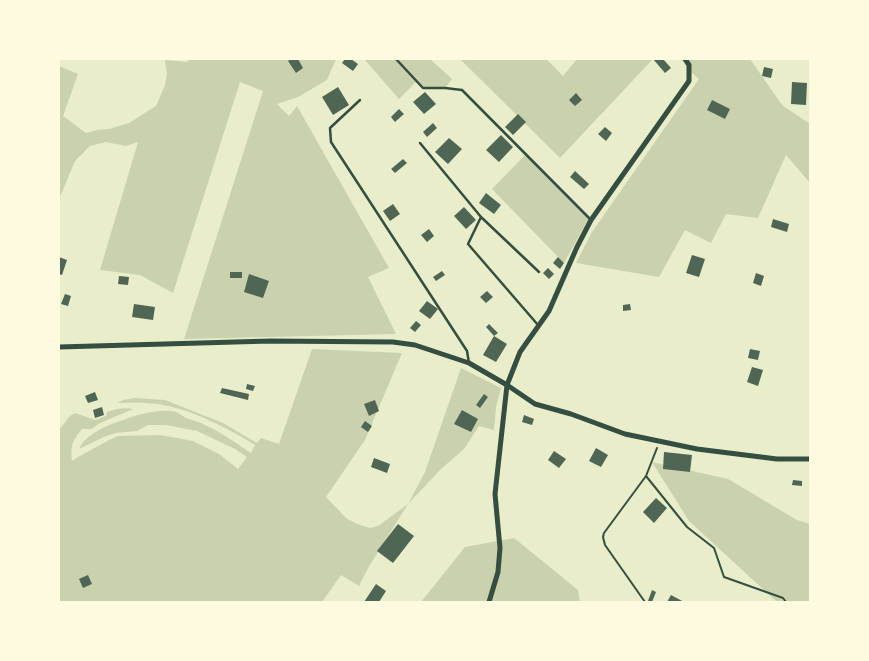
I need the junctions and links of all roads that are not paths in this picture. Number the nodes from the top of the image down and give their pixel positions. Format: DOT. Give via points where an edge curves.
graph roads {
  1 [pos="396,59"];
  2 [pos="685,59"];
  3 [pos="360,100"];
  4 [pos="420,143"];
  5 [pos="481,218"];
  6 [pos="591,220"];
  7 [pos="539,272"];
  8 [pos="539,327"];
  9 [pos="59,347"];
  10 [pos="469,363"];
  11 [pos="507,385"];
  12 [pos="810,459"];
  13 [pos="489,602"];
  1 -- 6 [label="lane" via="423,88 462,90"];
  2 -- 6 [label="street" via="689,65 689,81"];
  3 -- 10 [label="lane" via="330,128 331,142 467,351"];
  4 -- 5 [label="lane"];
  5 -- 7 [label="lane"];
  5 -- 8 [label="lane" via="468,244"];
  6 -- 8 [label="street"];
  8 -- 11 [label="street" via="520,352"];
  9 -- 10 [label="street" via="270,341 393,342 415,345"];
  10 -- 11 [label="street"];
  11 -- 12 [label="street" via="535,404 625,434 697,449 768,458"];
  11 -- 13 [label="street" via="496,494 500,548 498,572"];
}
